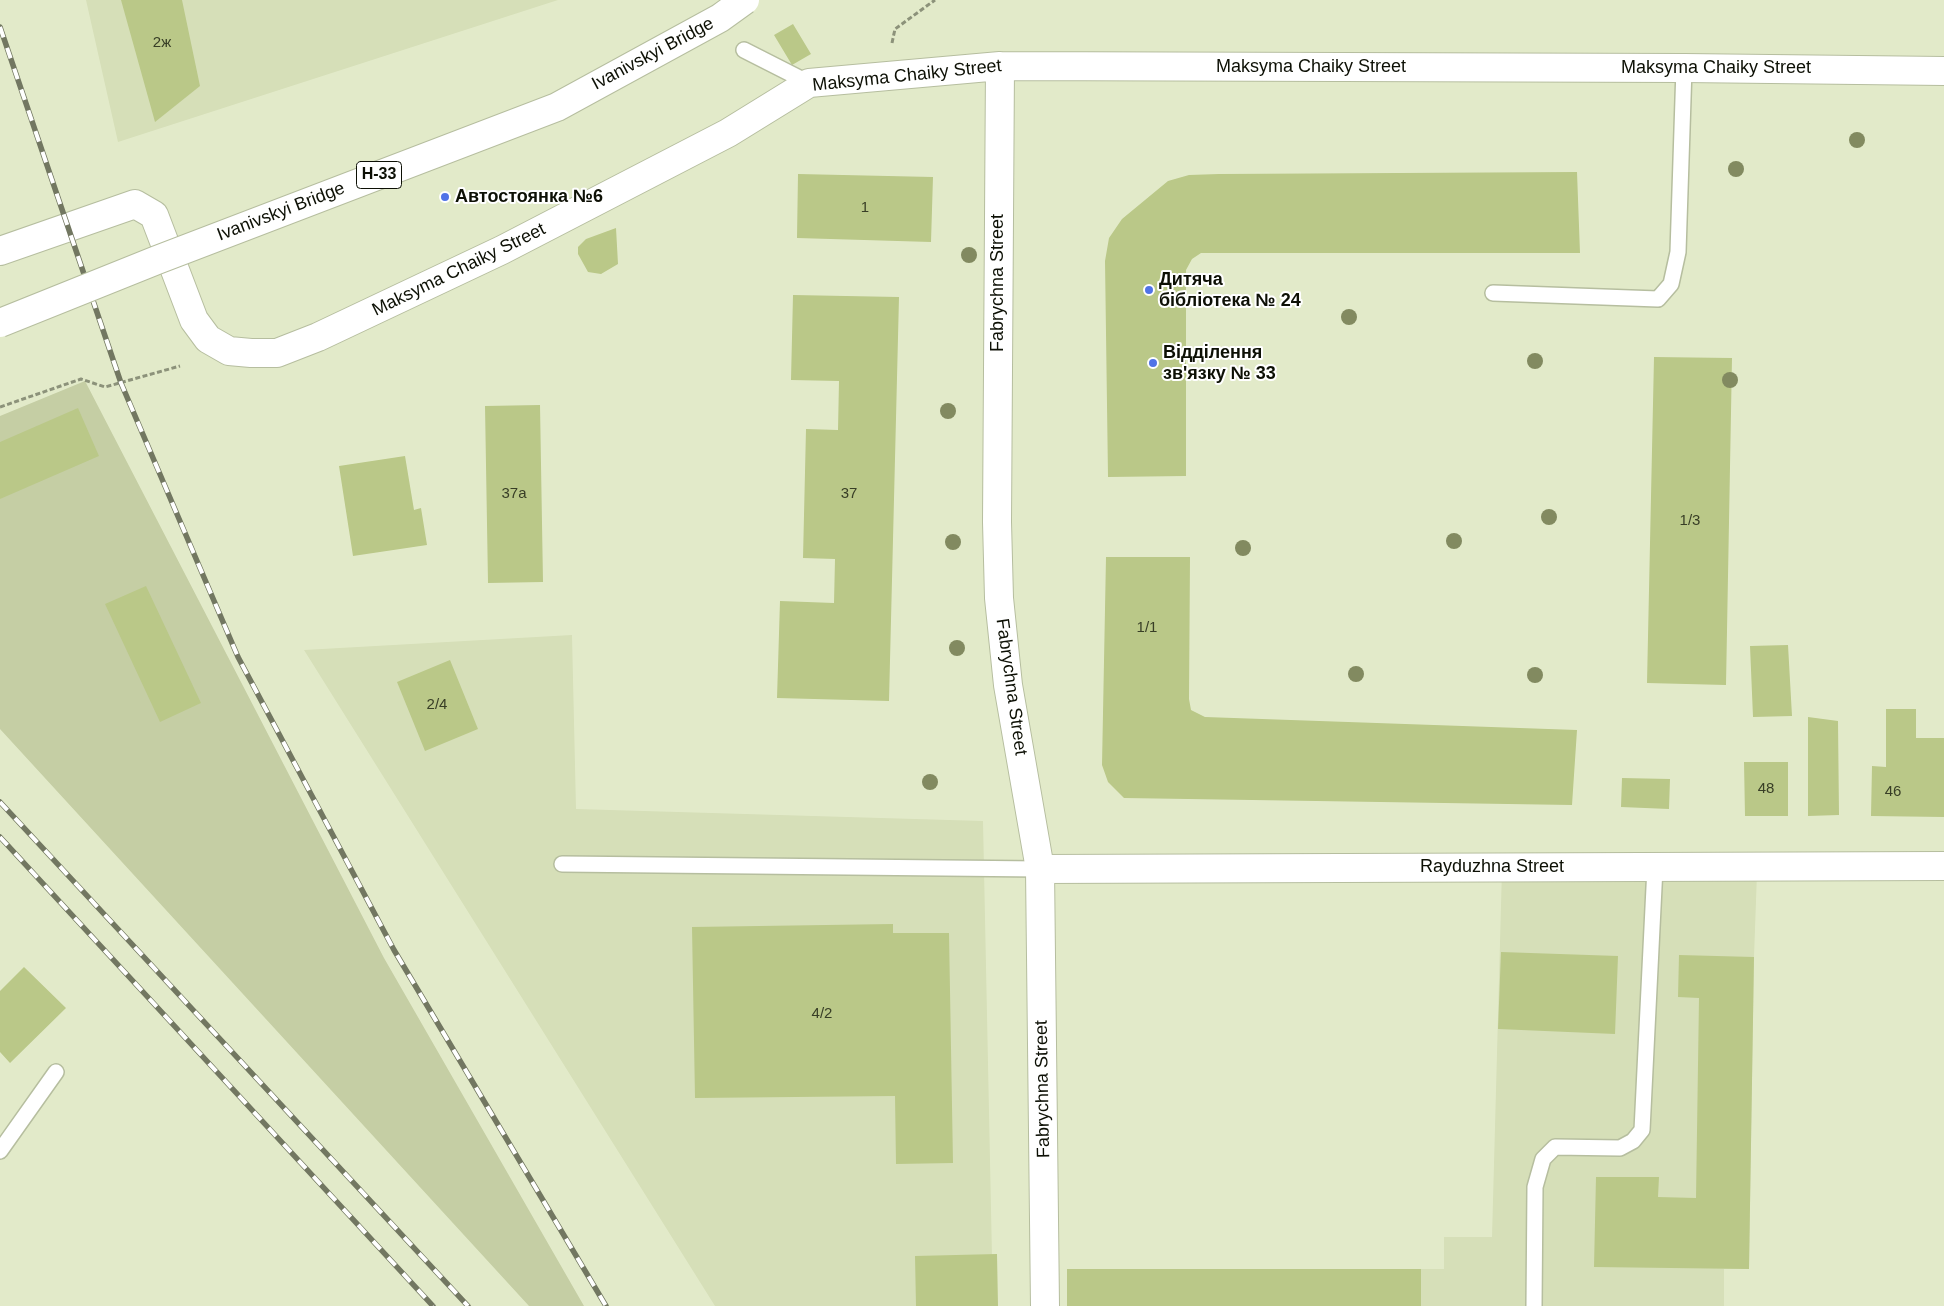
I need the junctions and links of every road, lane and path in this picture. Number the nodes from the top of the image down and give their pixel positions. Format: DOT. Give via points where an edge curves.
graph roads {
  1 [pos="745,0"];
  2 [pos="935,0"];
  3 [pos="744,50"];
  4 [pos="1000,66"];
  5 [pos="1684,68"];
  6 [pos="1944,71"];
  7 [pos="885,78"];
  8 [pos="809,83"];
  9 [pos="0,251"];
  10 [pos="1493,293"];
  11 [pos="0,323"];
  12 [pos="180,366"];
  13 [pos="0,407"];
  14 [pos="562,864"];
  15 [pos="1944,866"];
  16 [pos="1655,867"];
  17 [pos="1040,869"];
  18 [pos="56,1072"];
  19 [pos="0,1151"];
  20 [pos="1045,1306"];
  21 [pos="1534,1306"];
  1 -- 11 [label="street, Ivanivskyi Bridge / Н-33, bridge" via="720,18 556,106"];
  2 -- 7 [label="path" via="895,29"];
  3 -- 8 [label="lane"];
  4 -- 5 [label="street, Maksyma Chaiky Street"];
  4 -- 7 [label="street, Maksyma Chaiky Street"];
  4 -- 17 [label="street, Fabrychna Street" via="996,522 999,598 1008,686"];
  5 -- 6 [label="street, Maksyma Chaiky Street"];
  5 -- 10 [label="lane" via="1678,252 1671,284 1658,299"];
  7 -- 8 [label="street, Maksyma Chaiky Street"];
  8 -- 9 [label="street, Maksyma Chaiky Street" via="728,133 502,250 318,337 277,353 229,351 208,339 194,320 154,215 135,204"];
  12 -- 13 [label="path" via="105,387 81,379"];
  14 -- 17 [label="lane"];
  15 -- 16 [label="street, Rayduzhna Street"];
  16 -- 17 [label="street, Rayduzhna Street"];
  16 -- 21 [label="lane" via="1642,1130 1633,1141 1620,1148 1554,1147 1543,1159 1535,1187"];
  17 -- 20 [label="street, Fabrychna Street"];
  18 -- 19 [label="lane"];
}
